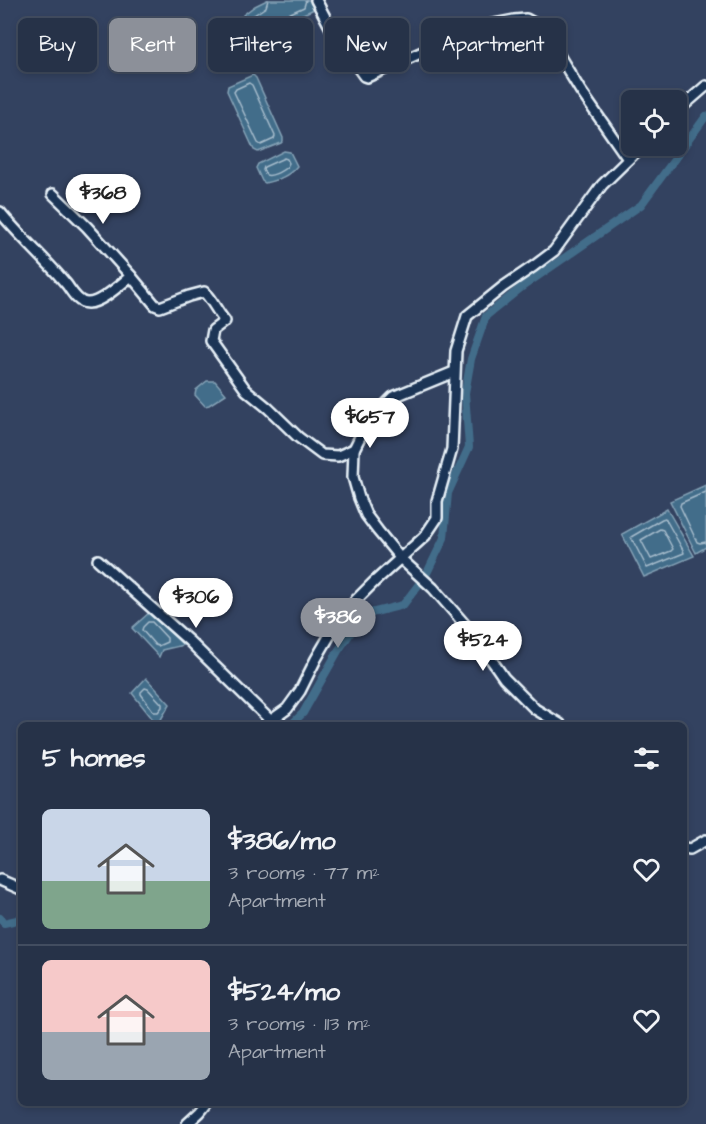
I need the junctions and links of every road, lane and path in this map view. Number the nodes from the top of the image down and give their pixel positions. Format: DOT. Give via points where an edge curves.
graph roads {
  1 [pos="316,0"];
  2 [pos="706,86"];
  3 [pos="687,102"];
  4 [pos="631,156"];
  5 [pos="628,159"];
  6 [pos="53,194"];
  7 [pos="0,212"];
  8 [pos="131,276"];
  9 [pos="454,372"];
  10 [pos="354,448"];
  11 [pos="401,559"];
  12 [pos="98,560"];
  13 [pos="268,722"];
  14 [pos="270,722"];
  15 [pos="557,722"];
  16 [pos="706,840"];
  17 [pos="687,848"];
  18 [pos="0,880"];
  19 [pos="18,889"];
  20 [pos="205,1106"];
  21 [pos="187,1124"];
  1 -- 5 [label="street" via="335,36 367,77 478,27 526,19 549,37"];
  2 -- 3 [label="street"];
  4 -- 5 [label="street"];
  5 -- 9 [label="street" via="602,185 554,251 467,316"];
  6 -- 8 [label="street"];
  7 -- 8 [label="street" via="79,301 88,304 98,300"];
  8 -- 10 [label="street" via="160,307 204,292 225,321 213,330 211,341 246,390 322,455 338,456"];
  9 -- 10 [label="street" via="393,397 367,423"];
  9 -- 11 [label="street" via="452,449 437,518"];
  10 -- 11 [label="street" via="353,477 366,515"];
  11 -- 14 [label="street" via="356,600 334,628 300,691"];
  11 -- 15 [label="street" via="475,636 518,694"];
  12 -- 13 [label="street" via="189,641"];
  16 -- 17 [label="street"];
  18 -- 19 [label="street"];
  20 -- 21 [label="street"];
}
